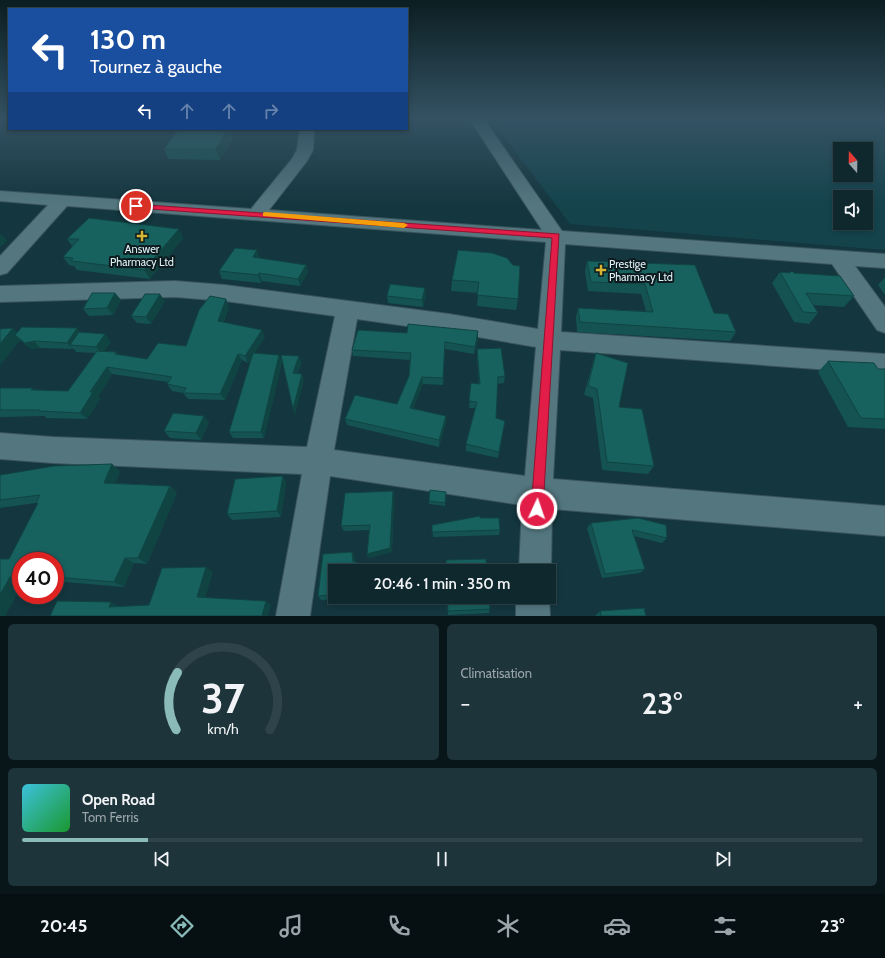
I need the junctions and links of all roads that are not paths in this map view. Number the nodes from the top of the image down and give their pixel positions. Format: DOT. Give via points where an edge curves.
graph roads {
  1 [pos="305,147"];
  2 [pos="496,147"];
  3 [pos="0,196"];
  4 [pos="62,201"];
  5 [pos="256,214"];
  6 [pos="556,236"];
  7 [pos="838,257"];
  8 [pos="885,261"];
  9 [pos="0,268"];
  10 [pos="0,294"];
  11 [pos="347,310"];
  12 [pos="885,324"];
  13 [pos="548,340"];
  14 [pos="885,364"];
  15 [pos="0,446"];
  16 [pos="318,461"];
  17 [pos="538,493"];
  18 [pos="885,521"];
  19 [pos="534,564"];
  20 [pos="533,604"];
  21 [pos="293,616"];
  22 [pos="533,616"];
  1 -- 5 [label="street" via="299,162"];
  2 -- 6 [label="street"];
  3 -- 4 [label="street"];
  4 -- 5 [label="street"];
  4 -- 9 [label="street"];
  5 -- 6 [label="street"];
  6 -- 7 [label="street"];
  6 -- 13 [label="street"];
  7 -- 8 [label="street"];
  7 -- 12 [label="street"];
  10 -- 11 [label="street" via="175,289 225,293"];
  11 -- 13 [label="street" via="449,323"];
  11 -- 16 [label="street"];
  13 -- 14 [label="street"];
  13 -- 17 [label="street"];
  15 -- 16 [label="street"];
  16 -- 17 [label="street"];
  16 -- 21 [label="street"];
  17 -- 18 [label="street"];
  17 -- 19 [label="street"];
  20 -- 22 [label="street"];
}
